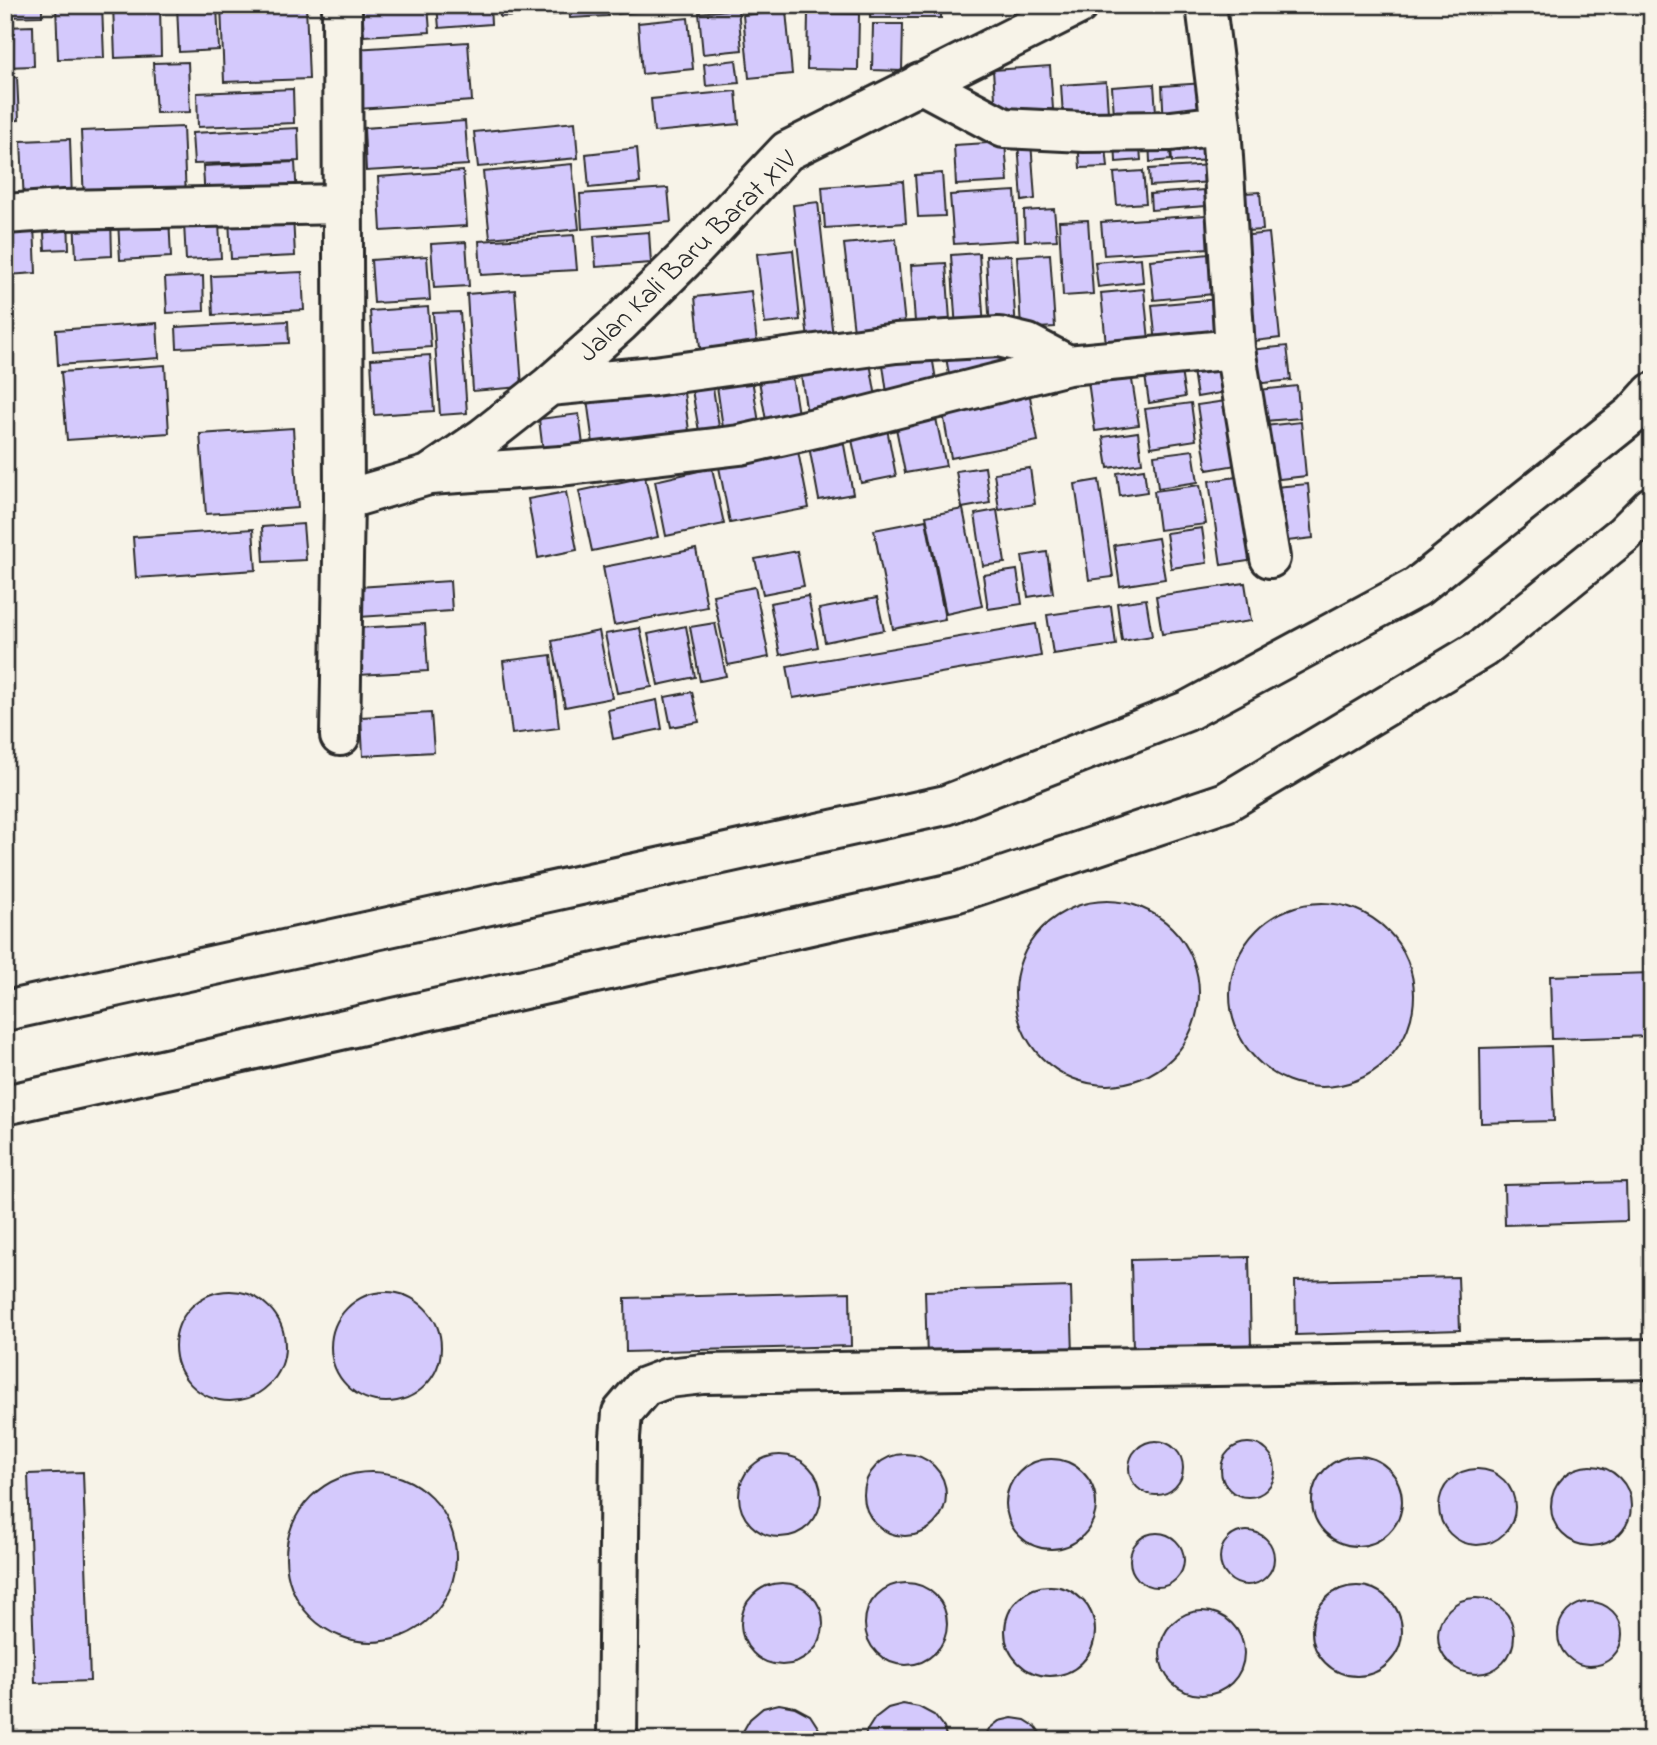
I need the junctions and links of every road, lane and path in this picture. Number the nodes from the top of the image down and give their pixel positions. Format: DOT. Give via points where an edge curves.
graph roads {
  1 [pos="342,5"];
  2 [pos="1078,5"];
  3 [pos="1206,5"];
  4 [pos="920,83"];
  5 [pos="1221,125"];
  6 [pos="343,204"];
  7 [pos="5,214"];
  8 [pos="1235,349"];
  9 [pos="1068,365"];
  10 [pos="549,386"];
  11 [pos="1652,393"];
  12 [pos="429,475"];
  13 [pos="344,500"];
  14 [pos="1652,506"];
  15 [pos="1270,558"];
  16 [pos="340,736"];
  17 [pos="5,1011"];
  18 [pos="5,1105"];
  19 [pos="1652,1359"];
  20 [pos="617,1740"];
  1 -- 6 [label="street"];
  2 -- 4 [label="street, Jalan Kali Baru Barat XIV"];
  3 -- 5 [label="street"];
  4 -- 5 [label="street" via="1004,128 1171,131"];
  4 -- 10 [label="street, Jalan Kali Baru Barat XIV" via="787,151 684,260"];
  5 -- 8 [label="street"];
  6 -- 7 [label="street"];
  6 -- 13 [label="street"];
  8 -- 9 [label="street"];
  8 -- 15 [label="street"];
  9 -- 10 [label="street" via="1028,344 999,337 896,343"];
  9 -- 12 [label="street" via="740,444 561,466"];
  10 -- 12 [label="street, Jalan Kali Baru Barat XIV"];
  11 -- 17 [label="street" via="1633,414 1417,587 1186,711 946,805"];
  12 -- 13 [label="street, Jalan Kali Baru Barat XIV"];
  13 -- 16 [label="street"];
  14 -- 18 [label="street" via="1483,648 1226,802 958,892"];
  19 -- 20 [label="street" via="667,1378 644,1387 622,1413"];
}
